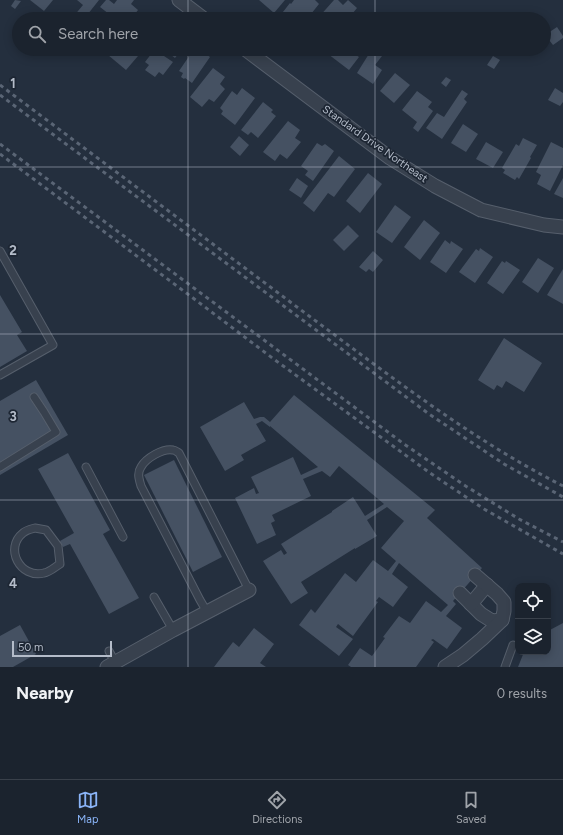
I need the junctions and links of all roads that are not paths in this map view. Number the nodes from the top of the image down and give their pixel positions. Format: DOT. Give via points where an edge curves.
graph roads {
  1 [pos="179,0"];
  2 [pos="195,12"];
  3 [pos="254,56"];
  4 [pos="563,227"];
  5 [pos="0,251"];
  6 [pos="0,375"];
  7 [pos="34,397"];
  8 [pos="0,467"];
  9 [pos="86,467"];
  10 [pos="46,530"];
  11 [pos="123,537"];
  12 [pos="476,575"];
  13 [pos="487,585"];
  14 [pos="249,590"];
  15 [pos="460,593"];
  16 [pos="154,597"];
  17 [pos="471,604"];
  18 [pos="207,612"];
  19 [pos="502,620"];
  20 [pos="173,630"];
  21 [pos="513,645"];
  22 [pos="110,660"];
  23 [pos="445,667"];
  24 [pos="506,667"];
  1 -- 2 [label="street"];
  3 -- 4 [label="street, Standard Drive Northeast" via="390,158 434,186 481,210"];
  5 -- 6 [label="lane" via="53,345"];
  7 -- 8 [label="lane" via="56,432"];
  9 -- 11 [label="lane"];
  10 -- 10 [label="lane" via="35,528 24,532 16,541 15,554 20,566 32,573 45,573 60,564 58,546"];
  12 -- 13 [label="street"];
  13 -- 17 [label="street"];
  13 -- 19 [label="street" via="504,602"];
  14 -- 18 [label="street"];
  14 -- 18 [label="lane" via="179,453 163,450 140,467 138,476"];
  15 -- 17 [label="street"];
  16 -- 20 [label="lane"];
  17 -- 19 [label="street" via="492,621"];
  18 -- 20 [label="street"];
  19 -- 23 [label="street" via="463,655"];
  20 -- 22 [label="street"];
  21 -- 24 [label="lane"];
}
